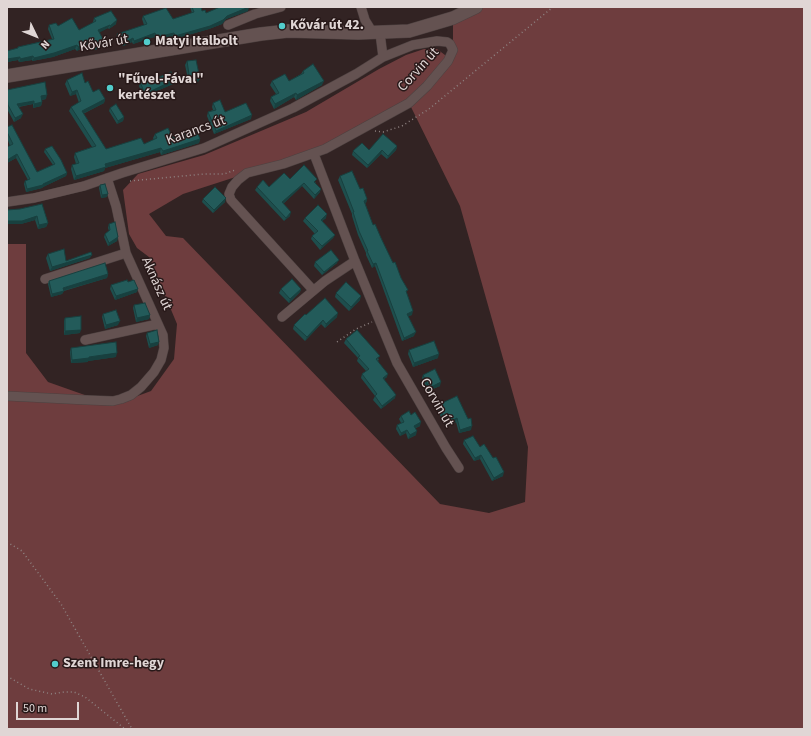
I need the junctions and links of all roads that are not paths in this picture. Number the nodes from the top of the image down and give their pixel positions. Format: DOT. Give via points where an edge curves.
graph roads {
  1 [pos="281,7"];
  2 [pos="361,7"];
  3 [pos="476,7"];
  4 [pos="228,25"];
  5 [pos="377,33"];
  6 [pos="383,57"];
  7 [pos="7,76"];
  8 [pos="314,154"];
  9 [pos="107,178"];
  10 [pos="7,202"];
  11 [pos="126,253"];
  12 [pos="355,261"];
  13 [pos="45,279"];
  14 [pos="314,290"];
  15 [pos="282,317"];
  16 [pos="158,324"];
  17 [pos="85,340"];
  18 [pos="7,396"];
  19 [pos="459,468"];
  1 -- 4 [label="street"];
  2 -- 5 [label="street" via="365,20"];
  3 -- 5 [label="main road" via="453,18 409,31"];
  5 -- 6 [label="street"];
  5 -- 7 [label="main road, Kővár út" via="288,31 261,34"];
  6 -- 8 [label="street, Corvin út" via="413,45 437,41 447,42 453,50 444,67 415,98 364,129"];
  6 -- 9 [label="street, Karancs út" via="293,108 204,148"];
  8 -- 12 [label="street, Corvin út"];
  8 -- 14 [label="street, Corvin út" via="245,174 233,185 229,194 232,202"];
  9 -- 10 [label="street, Karancs út" via="34,198"];
  9 -- 11 [label="street, Aknász út"];
  11 -- 13 [label="street, Aknász út"];
  11 -- 16 [label="street, Aknász út"];
  12 -- 14 [label="street"];
  12 -- 19 [label="street, Corvin út" via="397,363"];
  14 -- 15 [label="street"];
  16 -- 17 [label="street, Aknász út"];
  16 -- 18 [label="street" via="164,341 161,360 150,378 131,395 108,401"];
}
